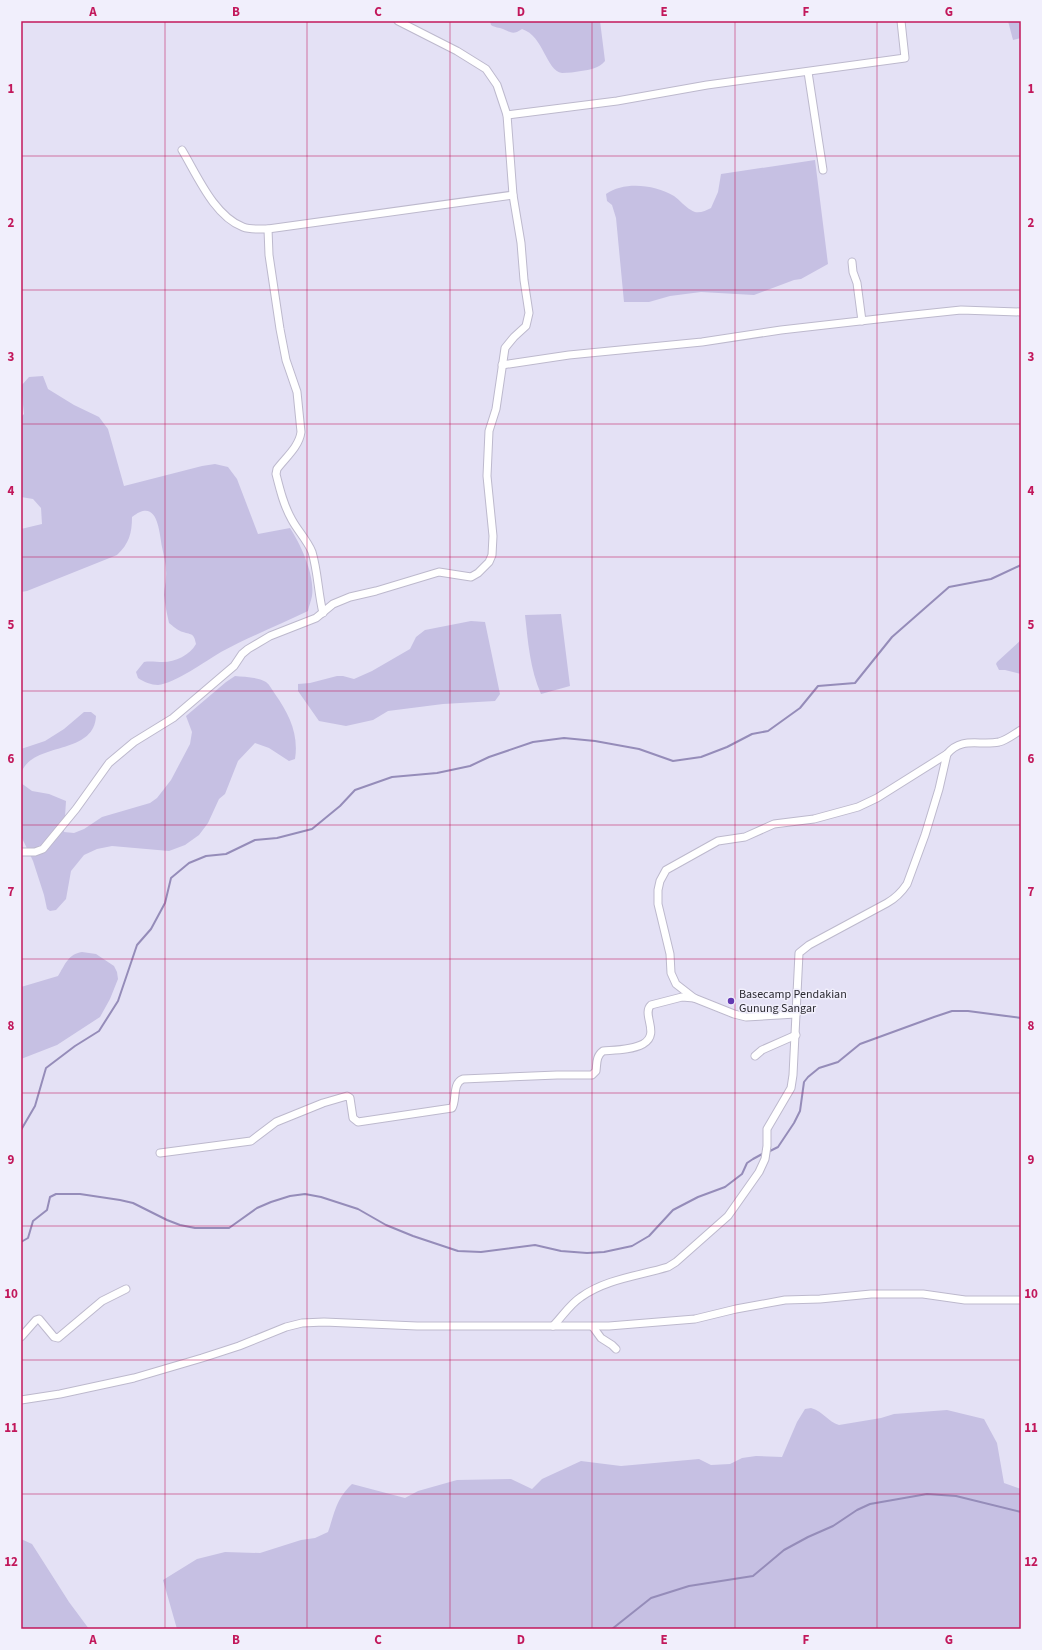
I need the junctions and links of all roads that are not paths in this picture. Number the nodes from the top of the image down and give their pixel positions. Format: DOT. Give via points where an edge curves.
graph roads {
  1 [pos="398,21"];
  2 [pos="901,21"];
  3 [pos="808,72"];
  4 [pos="507,115"];
  5 [pos="182,150"];
  6 [pos="823,170"];
  7 [pos="513,195"];
  8 [pos="268,229"];
  9 [pos="852,262"];
  10 [pos="1021,312"];
  11 [pos="862,321"];
  12 [pos="502,364"];
  13 [pos="323,613"];
  14 [pos="1021,730"];
  15 [pos="947,754"];
  16 [pos="21,852"];
  17 [pos="694,998"];
  18 [pos="796,1014"];
  19 [pos="796,1035"];
  20 [pos="755,1056"];
  21 [pos="160,1153"];
  22 [pos="126,1289"];
  23 [pos="1021,1300"];
  24 [pos="553,1326"];
  25 [pos="593,1327"];
  26 [pos="21,1337"];
  27 [pos="616,1350"];
  28 [pos="21,1400"];
  1 -- 4 [label="street" via="456,51 486,70 497,85"];
  2 -- 3 [label="street" via="906,58"];
  3 -- 4 [label="street"];
  3 -- 6 [label="street"];
  4 -- 7 [label="street"];
  5 -- 8 [label="street" via="224,214 242,226"];
  7 -- 8 [label="street"];
  7 -- 12 [label="street" via="529,313 526,326 506,346"];
  8 -- 13 [label="street" via="269,255 280,329 286,360 297,392 301,432 295,447 277,469 276,474 285,505 311,551"];
  9 -- 11 [label="street"];
  10 -- 11 [label="street" via="961,310"];
  11 -- 12 [label="street"];
  12 -- 13 [label="street" via="499,394 487,446 493,536 489,562 471,577 439,572 350,597 333,604"];
  13 -- 16 [label="street" via="270,636 248,649 234,666 173,718 134,742 109,763 76,810 43,849"];
  14 -- 15 [label="street" via="1000,741 962,743"];
  15 -- 17 [label="street" via="868,803 829,816 774,824 745,837 718,841 666,870 660,881 658,904 670,954 671,973 676,984"];
  15 -- 18 [label="street" via="925,835 907,884 896,897 801,951 798,956"];
  17 -- 18 [label="street" via="746,1017"];
  17 -- 21 [label="street" via="651,1005 648,1011 651,1030 644,1044 603,1051 599,1054 596,1071 592,1075 462,1080 457,1084 452,1108 358,1122 353,1118 350,1098 347,1096 276,1122 251,1141"];
  18 -- 19 [label="street"];
  19 -- 20 [label="street" via="762,1050"];
  19 -- 24 [label="street" via="794,1075 790,1088 767,1129 765,1159 759,1172 728,1216 668,1267 595,1288 579,1298"];
  22 -- 26 [label="street" via="102,1301 58,1338 54,1337 39,1319"];
  23 -- 25 [label="street" via="965,1300 922,1294 871,1294 778,1301 695,1320"];
  24 -- 25 [label="street"];
  24 -- 28 [label="street" via="302,1323 239,1346 134,1378"];
  25 -- 27 [label="street" via="601,1338"];
}
